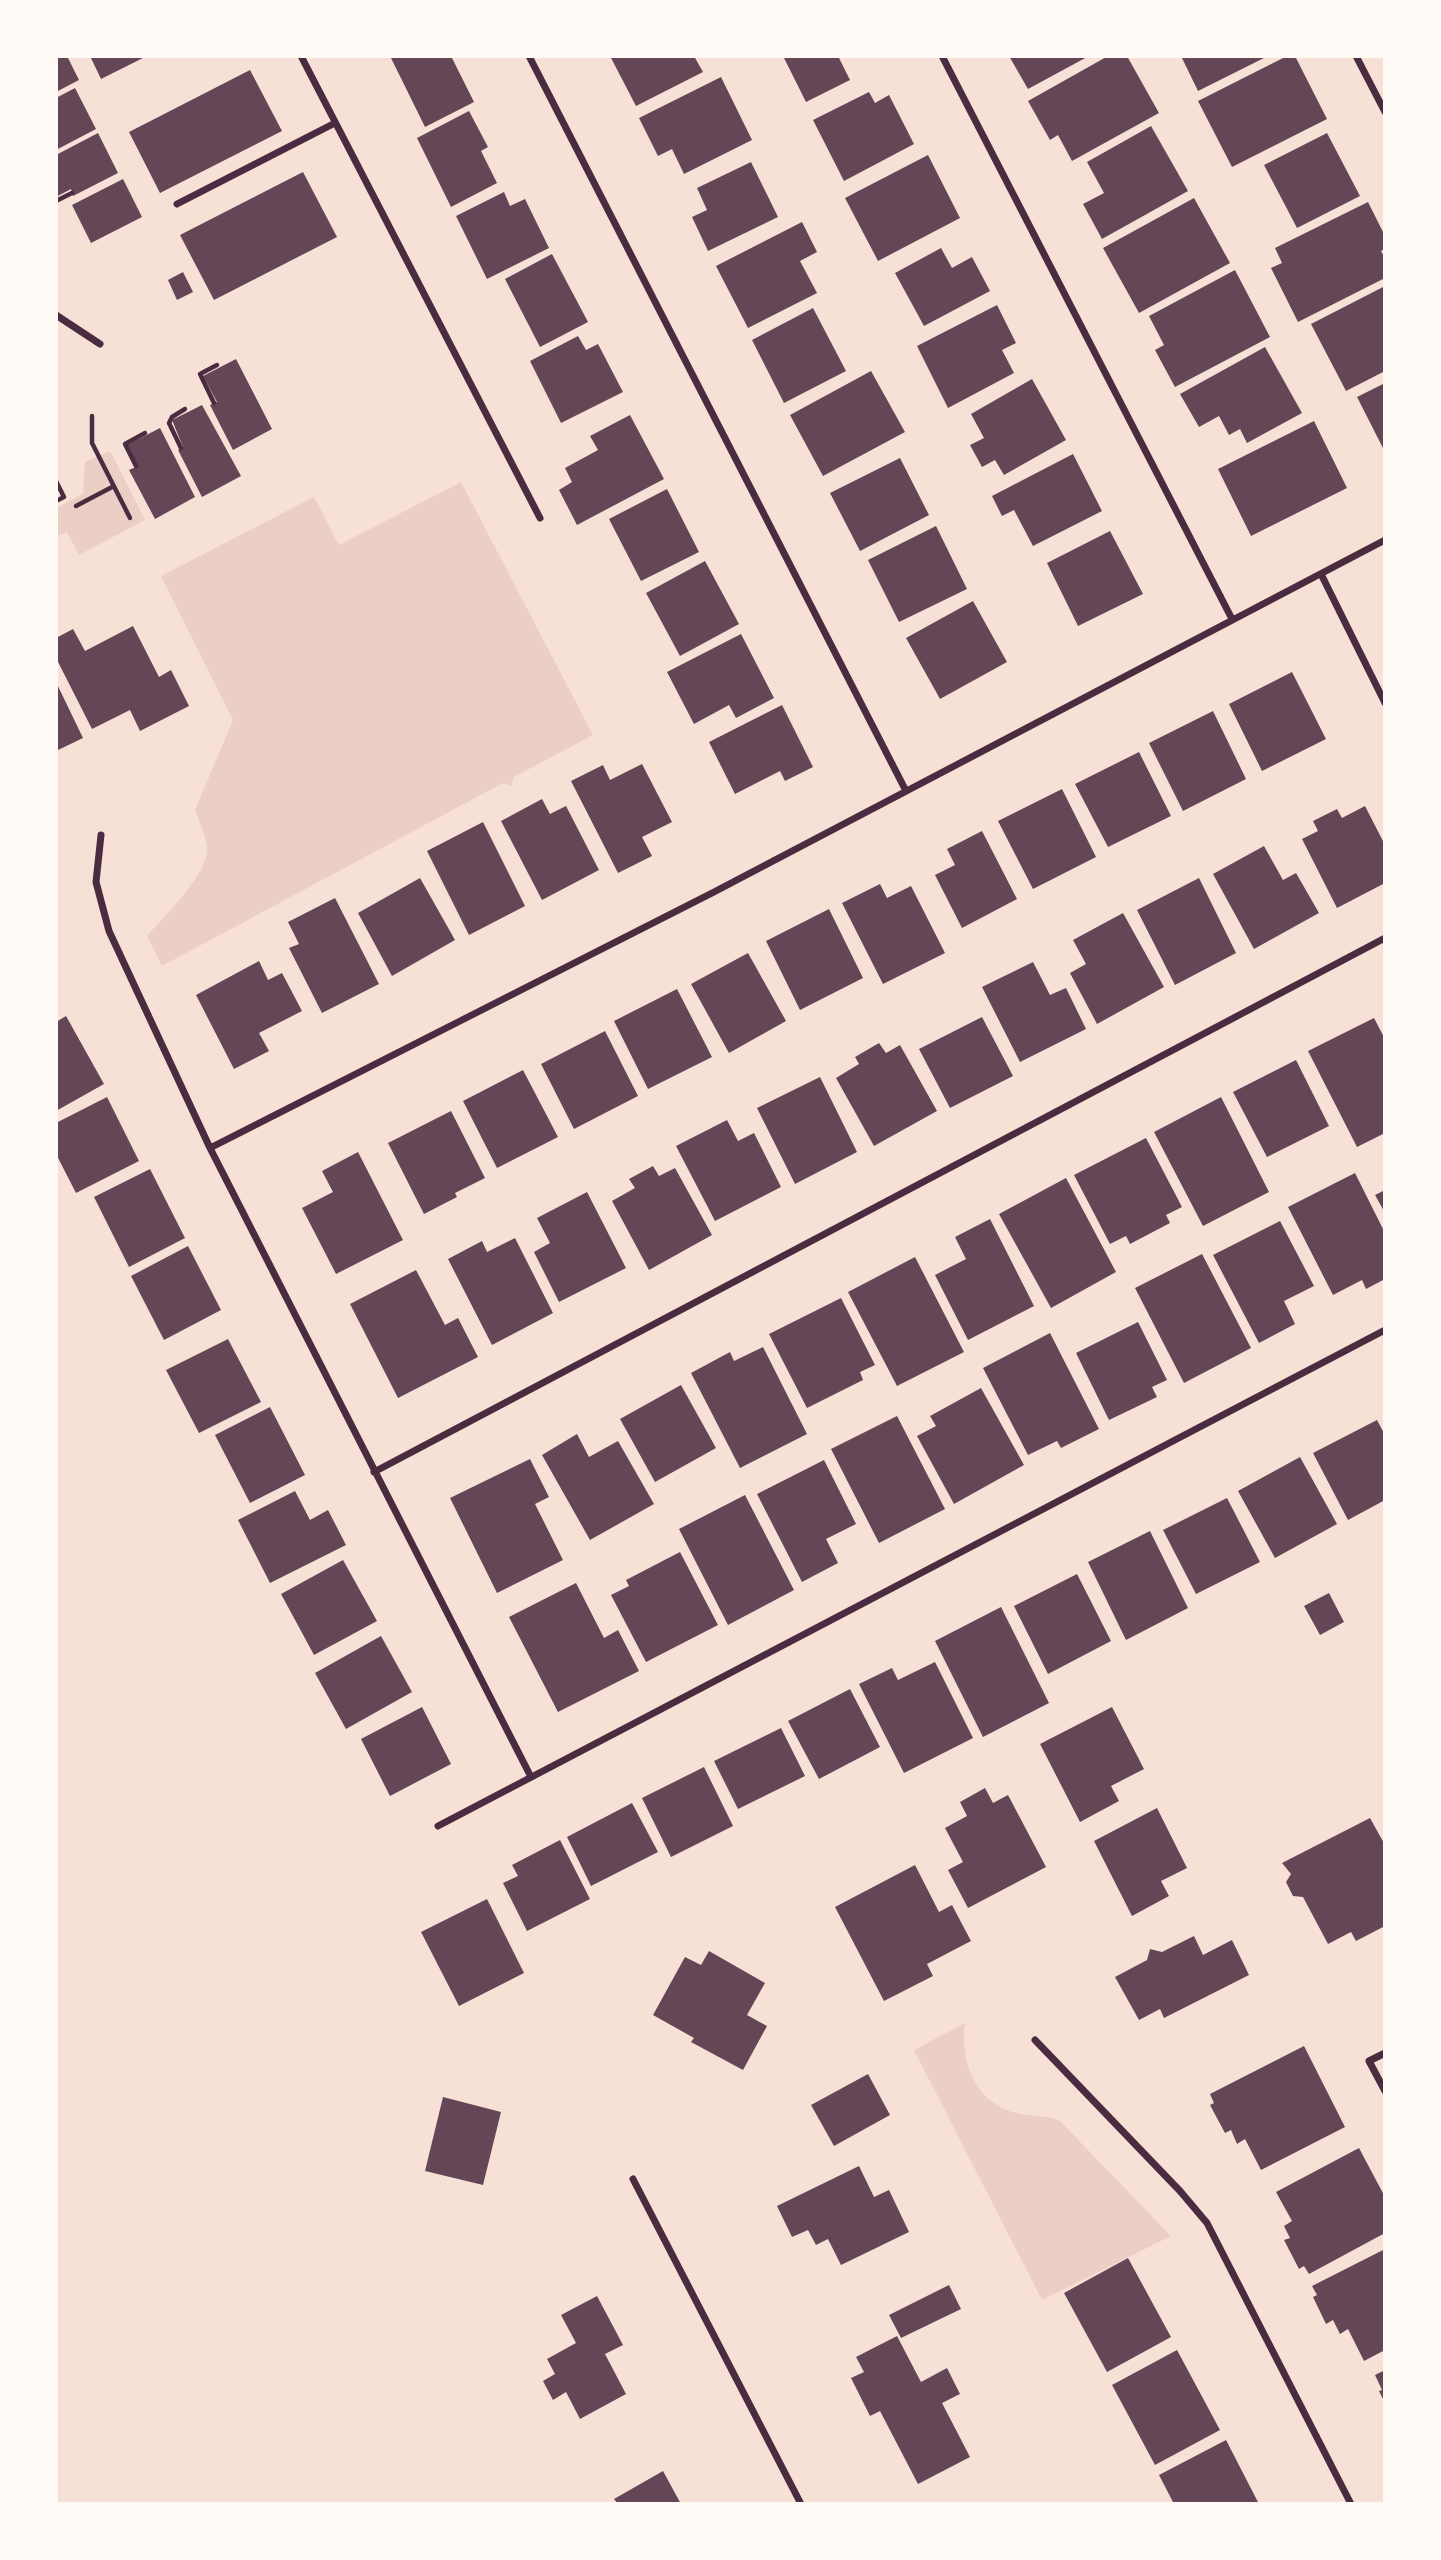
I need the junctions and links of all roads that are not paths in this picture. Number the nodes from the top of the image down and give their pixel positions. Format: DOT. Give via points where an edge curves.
graph roads {
  1 [pos="301,56"];
  2 [pos="529,56"];
  3 [pos="942,56"];
  4 [pos="1356,56"];
  5 [pos="1385,112"];
  6 [pos="335,123"];
  7 [pos="177,204"];
  8 [pos="56,315"];
  9 [pos="100,344"];
  10 [pos="540,518"];
  11 [pos="1385,540"];
  12 [pos="1321,573"];
  13 [pos="1232,619"];
  14 [pos="1385,703"];
  15 [pos="906,791"];
  16 [pos="101,835"];
  17 [pos="1385,938"];
  18 [pos="211,1148"];
  19 [pos="1385,1330"];
  20 [pos="374,1472"];
  21 [pos="531,1777"];
  22 [pos="438,1826"];
  23 [pos="1035,2040"];
  24 [pos="1385,2053"];
  25 [pos="1385,2091"];
  26 [pos="633,2179"];
  27 [pos="802,2504"];
  28 [pos="1350,2504"];
  1 -- 6 [label="street"];
  2 -- 15 [label="street"];
  3 -- 13 [label="street"];
  4 -- 5 [label="street"];
  6 -- 7 [label="street"];
  6 -- 10 [label="street"];
  8 -- 9 [label="street"];
  11 -- 12 [label="street"];
  12 -- 13 [label="street"];
  12 -- 14 [label="street"];
  13 -- 15 [label="street"];
  15 -- 18 [label="street"];
  16 -- 18 [label="street" via="96,882 108,931"];
  17 -- 20 [label="street"];
  18 -- 20 [label="street"];
  19 -- 21 [label="street"];
  20 -- 21 [label="street"];
  21 -- 22 [label="street"];
  23 -- 28 [label="street" via="1207,2223"];
  24 -- 25 [label="street" via="1369,2061"];
  26 -- 27 [label="street"];
}
